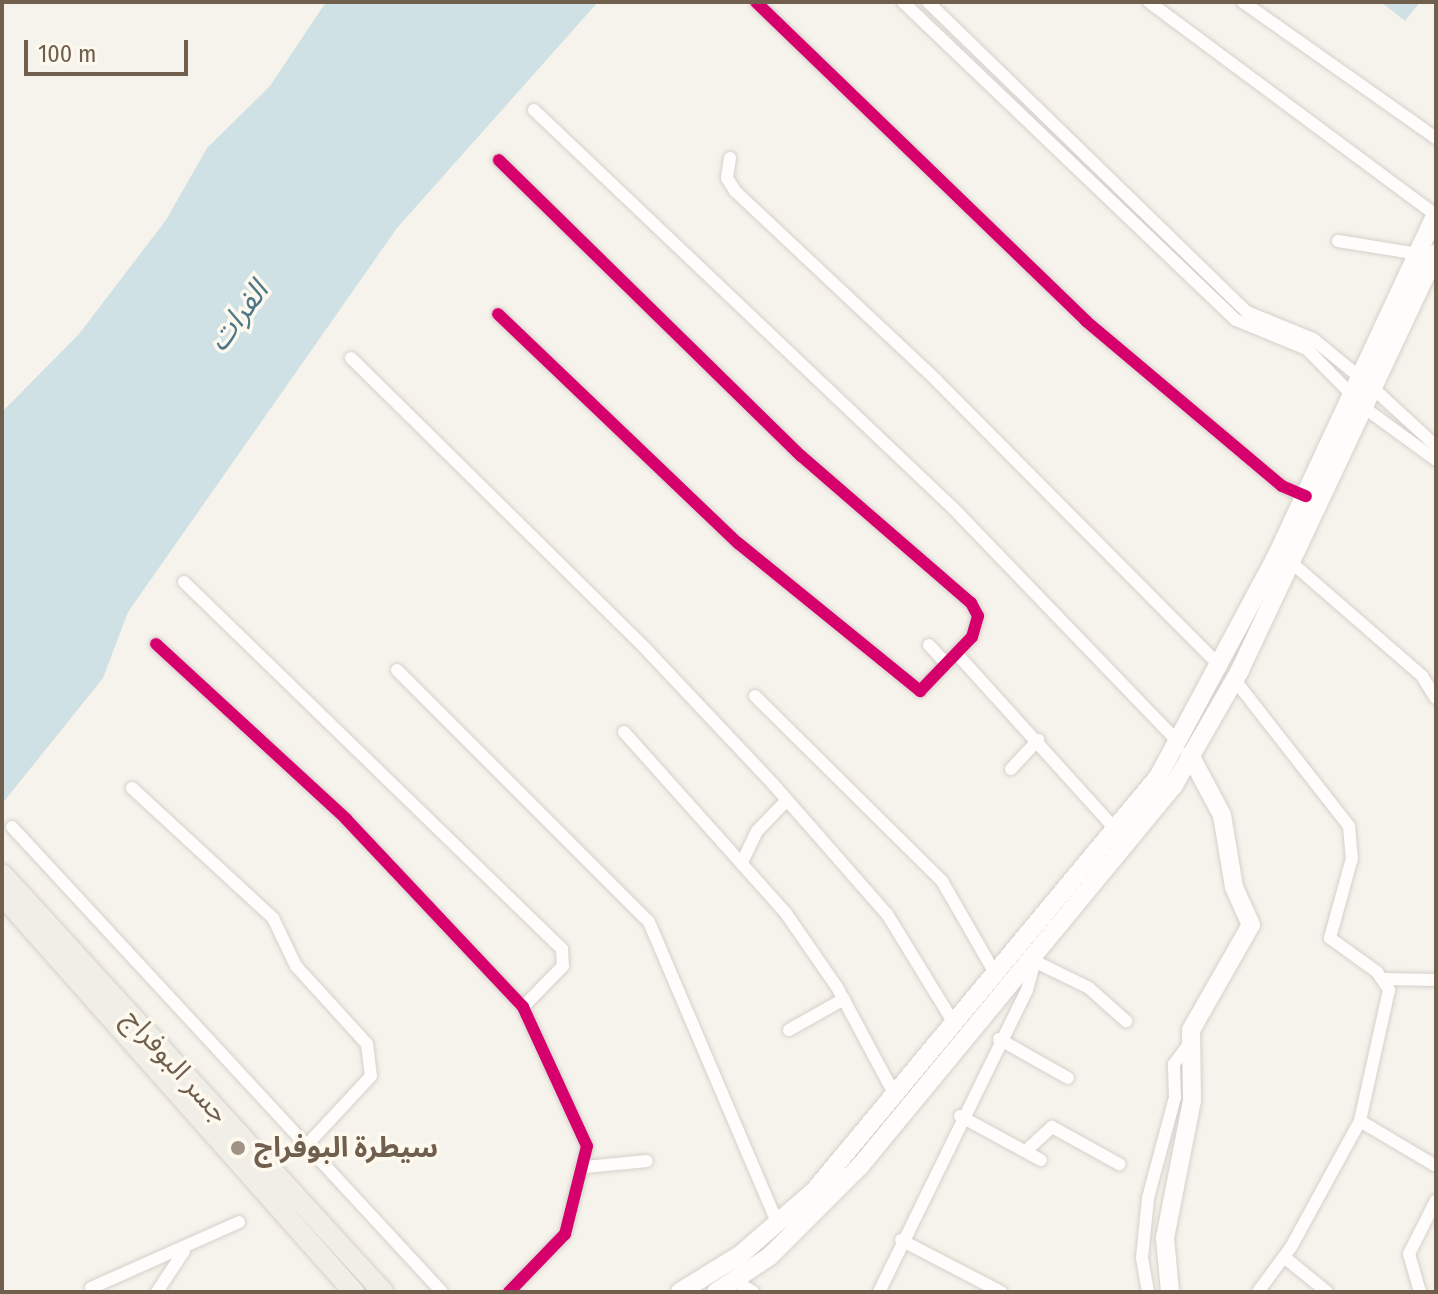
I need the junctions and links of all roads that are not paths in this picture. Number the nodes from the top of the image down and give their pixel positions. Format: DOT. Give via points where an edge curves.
graph roads {
  1 [pos="756,2"];
  2 [pos="903,2"];
  3 [pos="928,2"];
  4 [pos="1149,2"];
  5 [pos="1243,2"];
  6 [pos="534,110"];
  7 [pos="1436,138"];
  8 [pos="730,158"];
  9 [pos="499,160"];
  10 [pos="1436,214"];
  11 [pos="1338,241"];
  12 [pos="1427,254"];
  13 [pos="498,314"];
  14 [pos="351,358"];
  15 [pos="1368,384"];
  16 [pos="1360,403"];
  17 [pos="1436,446"];
  18 [pos="1436,460"];
  19 [pos="1307,507"];
  20 [pos="1292,563"];
  21 [pos="184,582"];
  22 [pos="156,644"];
  23 [pos="929,645"];
  24 [pos="952,659"];
  25 [pos="397,670"];
  26 [pos="1228,674"];
  27 [pos="755,696"];
  28 [pos="1436,698"];
  29 [pos="624,732"];
  30 [pos="1038,740"];
  31 [pos="1185,749"];
  32 [pos="1011,769"];
  33 [pos="132,788"];
  34 [pos="787,800"];
  35 [pos="12,827"];
  36 [pos="1118,832"];
  37 [pos="743,860"];
  38 [pos="2,874"];
  39 [pos="2,895"];
  40 [pos="1063,909"];
  41 [pos="1036,959"];
  42 [pos="996,975"];
  43 [pos="1385,979"];
  44 [pos="1436,980"];
  45 [pos="98,991"];
  46 [pos="844,999"];
  47 [pos="523,1007"];
  48 [pos="1126,1021"];
  49 [pos="955,1025"];
  50 [pos="789,1030"];
  51 [pos="999,1039"];
  52 [pos="1189,1044"];
  53 [pos="1068,1078"];
  54 [pos="895,1095"];
  55 [pos="960,1116"];
  56 [pos="1360,1121"];
  57 [pos="1161,1147"];
  58 [pos="304,1148"];
  59 [pos="1027,1150"];
  60 [pos="1041,1160"];
  61 [pos="1180,1160"];
  62 [pos="647,1161"];
  63 [pos="1119,1164"];
  64 [pos="1436,1166"];
  65 [pos="586,1167"];
  66 [pos="1436,1200"];
  67 [pos="239,1222"];
  68 [pos="778,1225"];
  69 [pos="901,1240"];
  70 [pos="191,1242"];
  71 [pos="1166,1255"];
  72 [pos="1284,1257"];
  73 [pos="1142,1258"];
  74 [pos="735,1281"];
  75 [pos="91,1288"];
  76 [pos="157,1292"];
  77 [pos="354,1292"];
  78 [pos="383,1292"];
  79 [pos="442,1292"];
  80 [pos="509,1292"];
  81 [pos="680,1292"];
  82 [pos="716,1292"];
  83 [pos="753,1292"];
  84 [pos="879,1292"];
  85 [pos="1001,1292"];
  86 [pos="1148,1292"];
  87 [pos="1170,1292"];
  88 [pos="1258,1292"];
  89 [pos="1327,1292"];
  90 [pos="1420,1292"];
  1 -- 19 [label="street" via="1086,321"];
  2 -- 16 [label="street" via="1236,320 1307,349"];
  3 -- 15 [label="street" via="1247,312 1304,334"];
  4 -- 10 [label="street"];
  5 -- 7 [label="street"];
  6 -- 31 [label="street" via="963,518"];
  8 -- 26 [label="street" via="727,178 735,191 936,380"];
  9 -- 24 [label="street" via="801,456 971,603 977,626"];
  10 -- 12 [label="main road"];
  11 -- 12 [label="street"];
  12 -- 15 [label="main road"];
  13 -- 24 [label="street" via="738,543 920,691"];
  14 -- 34 [label="street" via="644,647"];
  15 -- 16 [label="main road"];
  15 -- 17 [label="street"];
  16 -- 18 [label="street"];
  16 -- 19 [label="main road"];
  19 -- 20 [label="main road"];
  19 -- 26 [label="main road"];
  20 -- 26 [label="main road"];
  20 -- 28 [label="street" via="1422,676"];
  21 -- 47 [label="street" via="562,949 563,966"];
  22 -- 47 [label="street" via="346,819"];
  23 -- 24 [label="street"];
  24 -- 30 [label="street"];
  25 -- 68 [label="street" via="649,922"];
  26 -- 31 [label="main road"];
  26 -- 43 [label="street" via="1349,826 1352,858 1330,938"];
  27 -- 42 [label="street" via="942,881"];
  29 -- 37 [label="street"];
  30 -- 32 [label="street"];
  30 -- 36 [label="street"];
  31 -- 36 [label="main road"];
  31 -- 40 [label="main road"];
  31 -- 52 [label="main road" via="1222,815 1234,887 1251,925"];
  33 -- 58 [label="street" via="273,918 296,966 367,1044 371,1076"];
  34 -- 37 [label="street" via="757,831"];
  34 -- 49 [label="street" via="887,914"];
  35 -- 58 [label="street"];
  36 -- 40 [label="main road"];
  37 -- 46 [label="street"];
  38 -- 45 [label="main road, جسر البوفراج"];
  39 -- 45 [label="main road, جسر البوفراج"];
  40 -- 41 [label="main road"];
  40 -- 42 [label="main road"];
  41 -- 48 [label="street" via="1089,988"];
  41 -- 51 [label="street"];
  41 -- 74 [label="main road" via="860,1166"];
  42 -- 49 [label="main road"];
  43 -- 44 [label="street"];
  43 -- 56 [label="street" via="1389,990"];
  45 -- 77 [label="main road, جسر البوفراج"];
  45 -- 78 [label="main road, جسر البوفراج"];
  46 -- 50 [label="street"];
  46 -- 54 [label="street"];
  47 -- 65 [label="street" via="578,1117"];
  49 -- 54 [label="main road"];
  51 -- 53 [label="street"];
  51 -- 55 [label="street"];
  52 -- 57 [label="street" via="1174,1064 1175,1097"];
  52 -- 61 [label="main road" via="1192,1101"];
  54 -- 68 [label="main road"];
  55 -- 59 [label="street"];
  55 -- 69 [label="street"];
  56 -- 64 [label="street"];
  56 -- 72 [label="street"];
  57 -- 61 [label="street"];
  57 -- 73 [label="street"];
  58 -- 79 [label="street"];
  59 -- 60 [label="street"];
  59 -- 63 [label="street" via="1052,1127"];
  61 -- 71 [label="main road"];
  62 -- 65 [label="street"];
  65 -- 80 [label="street" via="565,1234"];
  66 -- 90 [label="street" via="1409,1254"];
  67 -- 70 [label="street"];
  68 -- 81 [label="main road"];
  69 -- 84 [label="street"];
  69 -- 85 [label="street"];
  70 -- 75 [label="street"];
  70 -- 76 [label="street"];
  71 -- 73 [label="street"];
  71 -- 87 [label="main road"];
  72 -- 88 [label="street"];
  72 -- 89 [label="street"];
  73 -- 86 [label="street"];
  74 -- 82 [label="main road"];
  74 -- 83 [label="street"];
}
